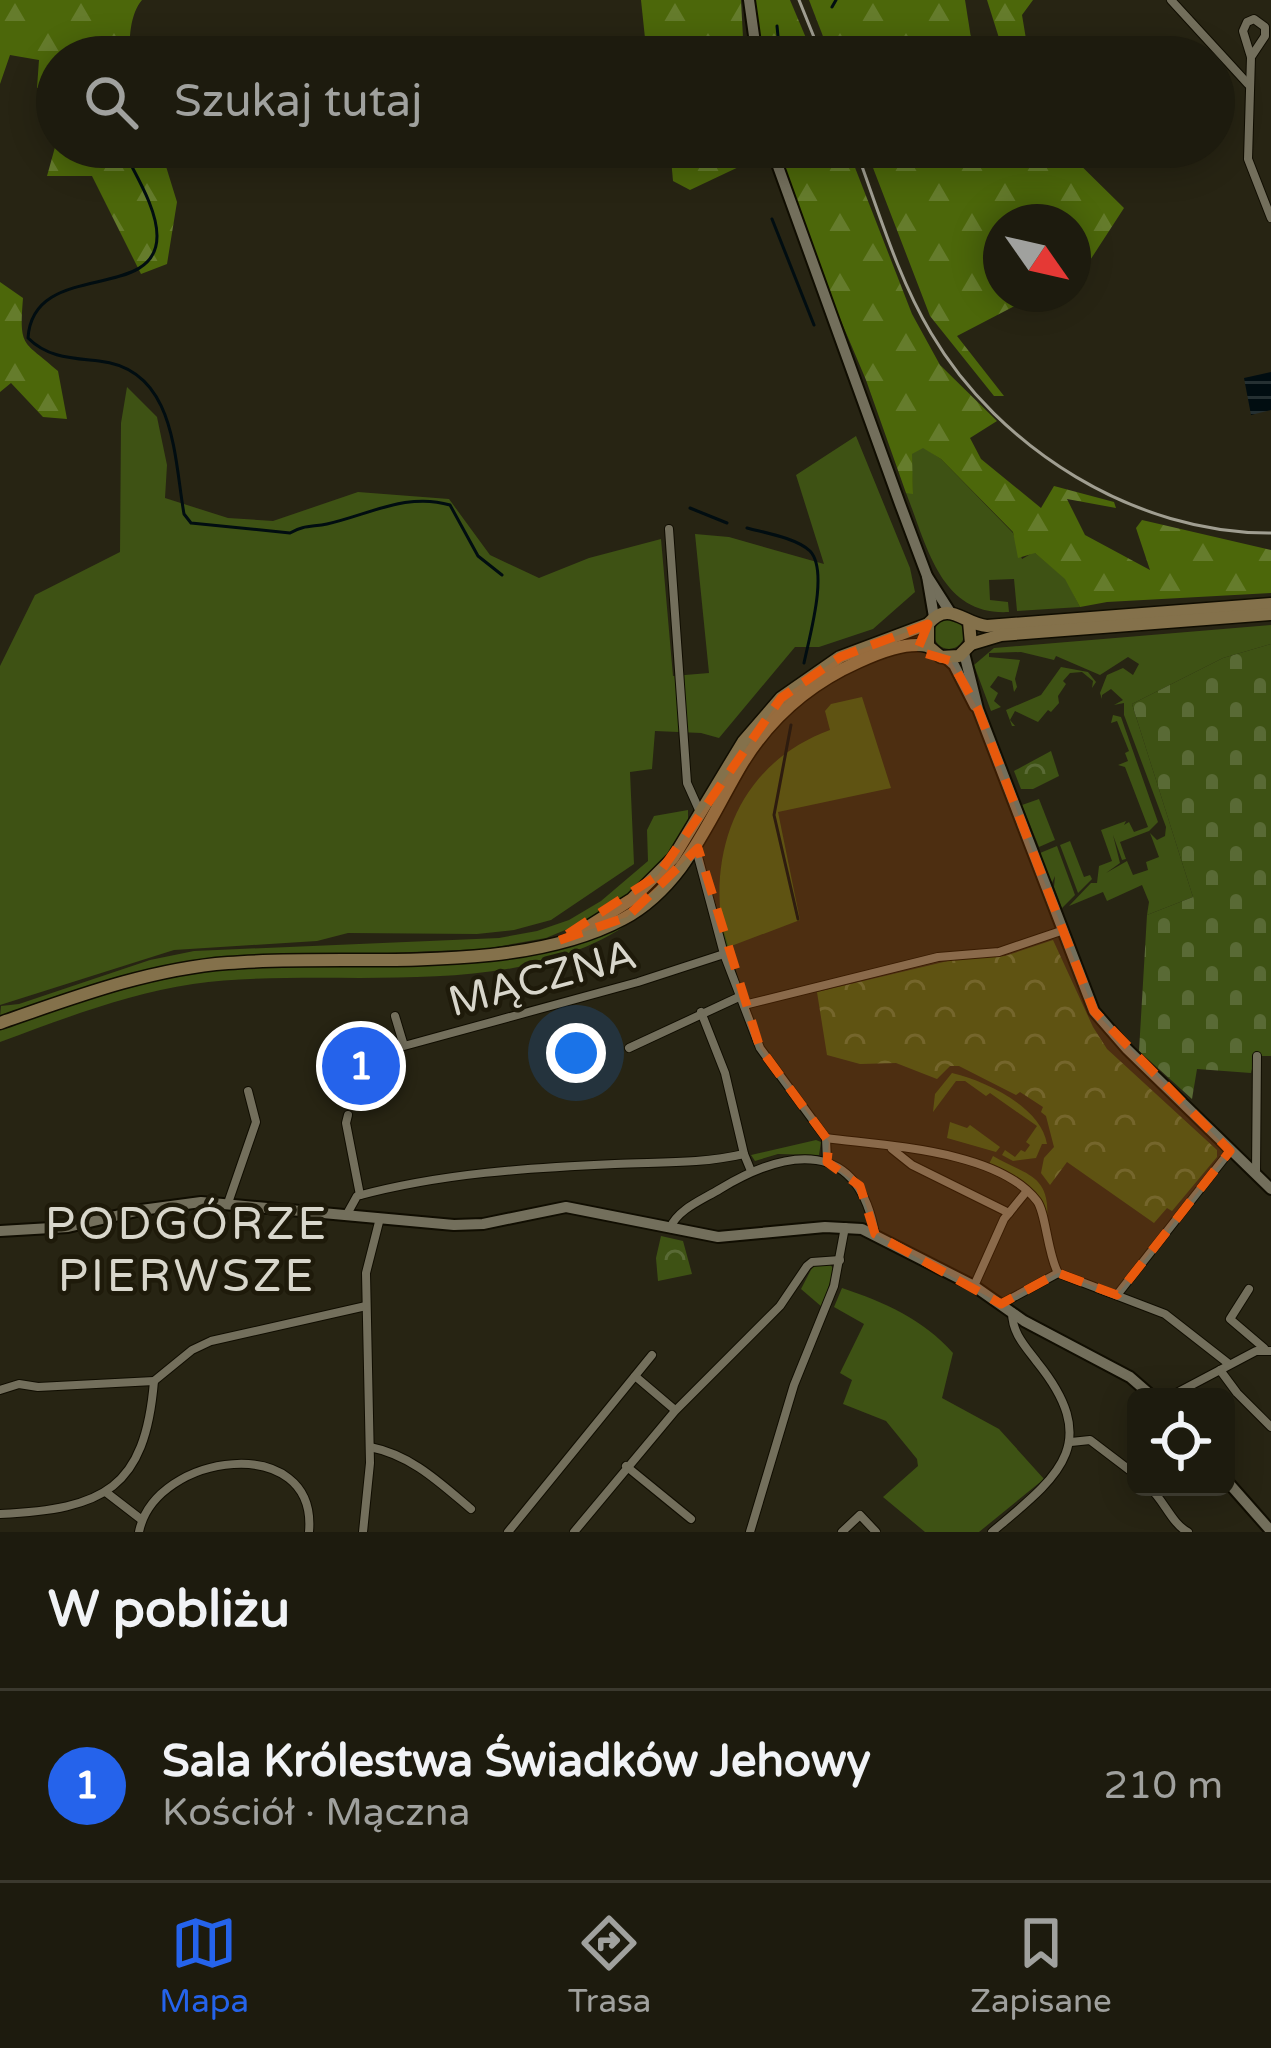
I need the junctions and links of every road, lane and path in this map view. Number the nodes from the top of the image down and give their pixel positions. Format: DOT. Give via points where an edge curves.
graph roads {
  1 [pos="748,0"];
  2 [pos="1171,0"];
  3 [pos="754,36"];
  4 [pos="1204,36"];
  5 [pos="1251,57"];
  6 [pos="1235,70"];
  7 [pos="1249,85"];
  8 [pos="780,168"];
  9 [pos="1271,218"];
  10 [pos="669,529"];
  11 [pos="927,576"];
  12 [pos="1271,604"];
  13 [pos="950,611"];
  14 [pos="1271,614"];
  15 [pos="931,621"];
  16 [pos="969,622"];
  17 [pos="928,646"];
  18 [pos="968,648"];
  19 [pos="946,658"];
  20 [pos="978,709"];
  21 [pos="701,814"];
  22 [pos="695,848"];
  23 [pos="1061,931"];
  24 [pos="557,941"];
  25 [pos="724,954"];
  26 [pos="742,1000"];
  27 [pos="701,1012"];
  28 [pos="395,1016"];
  29 [pos="0,1023"];
  30 [pos="629,1048"];
  31 [pos="1257,1056"];
  32 [pos="248,1090"];
  33 [pos="348,1115"];
  34 [pos="826,1138"];
  35 [pos="892,1147"];
  36 [pos="1230,1151"];
  37 [pos="745,1154"];
  38 [pos="827,1162"];
  39 [pos="751,1171"];
  40 [pos="1256,1174"];
  41 [pos="1271,1189"];
  42 [pos="1026,1192"];
  43 [pos="360,1196"];
  44 [pos="229,1203"];
  45 [pos="1009,1213"];
  46 [pos="347,1214"];
  47 [pos="677,1215"];
  48 [pos="380,1218"];
  49 [pos="653,1224"];
  50 [pos="845,1227"];
  51 [pos="670,1228"];
  52 [pos="0,1232"];
  53 [pos="875,1234"];
  54 [pos="840,1260"];
  55 [pos="1058,1273"];
  56 [pos="974,1286"];
  57 [pos="1249,1289"];
  58 [pos="1117,1295"];
  59 [pos="366,1306"];
  60 [pos="1007,1308"];
  61 [pos="1268,1350"];
  62 [pos="652,1355"];
  63 [pos="1224,1366"];
  64 [pos="635,1376"];
  65 [pos="154,1381"];
  66 [pos="1143,1388"];
  67 [pos="1185,1388"];
  68 [pos="0,1390"];
  69 [pos="675,1411"];
  70 [pos="1271,1427"];
  71 [pos="1071,1442"];
  72 [pos="370,1447"];
  73 [pos="626,1466"];
  74 [pos="1127,1468"];
  75 [pos="1235,1490"];
  76 [pos="107,1493"];
  77 [pos="1158,1496"];
  78 [pos="471,1509"];
  79 [pos="0,1514"];
  80 [pos="691,1519"];
  81 [pos="142,1520"];
  82 [pos="996,1530"];
  83 [pos="1271,1531"];
  84 [pos="139,1532"];
  85 [pos="309,1532"];
  86 [pos="363,1532"];
  87 [pos="508,1532"];
  88 [pos="574,1532"];
  89 [pos="750,1532"];
  90 [pos="842,1532"];
  91 [pos="876,1532"];
  92 [pos="1188,1532"];
  1 -- 3 [label="street"];
  2 -- 4 [label="street"];
  5 -- 7 [label="street"];
  6 -- 7 [label="street"];
  7 -- 9 [label="street" via="1248,159"];
  8 -- 11 [label="street"];
  10 -- 21 [label="street" via="688,790"];
  11 -- 13 [label="street"];
  11 -- 15 [label="street"];
  12 -- 16 [label="main road"];
  13 -- 15 [label="main road"];
  13 -- 16 [label="main road"];
  14 -- 18 [label="main road" via="1000,635"];
  15 -- 17 [label="main road"];
  15 -- 21 [label="main road" via="840,657 781,698 743,742"];
  16 -- 18 [label="main road"];
  17 -- 19 [label="main road"];
  17 -- 22 [label="main road" via="865,659 800,697 752,748"];
  18 -- 19 [label="main road"];
  18 -- 20 [label="street"];
  19 -- 20 [label="street"];
  20 -- 23 [label="street"];
  21 -- 24 [label="main road" via="647,886"];
  22 -- 24 [label="main road" via="627,917"];
  22 -- 25 [label="street"];
  23 -- 26 [label="street" via="999,952"];
  23 -- 36 [label="street" via="1104,1026"];
  24 -- 29 [label="main road" via="460,956 206,965 143,976"];
  25 -- 26 [label="street"];
  25 -- 28 [label="street, MĄCZNA" via="404,1046"];
  26 -- 27 [label="street"];
  26 -- 34 [label="street" via="760,1048"];
  27 -- 30 [label="street"];
  27 -- 37 [label="street"];
  31 -- 40 [label="street"];
  32 -- 44 [label="street" via="256,1122"];
  33 -- 43 [label="street"];
  34 -- 35 [label="street"];
  34 -- 38 [label="street"];
  35 -- 42 [label="street" via="975,1163"];
  35 -- 45 [label="street"];
  36 -- 40 [label="street"];
  36 -- 58 [label="street"];
  37 -- 39 [label="street"];
  37 -- 43 [label="street" via="705,1163 452,1175"];
  38 -- 39 [label="street" via="783,1161"];
  38 -- 53 [label="street" via="856,1179"];
  39 -- 47 [label="street"];
  40 -- 41 [label="street"];
  42 -- 45 [label="street"];
  42 -- 55 [label="street" via="1041,1208"];
  43 -- 46 [label="street"];
  44 -- 46 [label="street"];
  44 -- 52 [label="street"];
  45 -- 56 [label="street"];
  46 -- 48 [label="street"];
  47 -- 49 [label="street"];
  47 -- 51 [label="street"];
  48 -- 49 [label="street" via="483,1224 566,1207"];
  48 -- 59 [label="street"];
  49 -- 51 [label="street"];
  50 -- 51 [label="street" via="740,1237"];
  50 -- 53 [label="street"];
  50 -- 54 [label="street"];
  53 -- 56 [label="street"];
  54 -- 69 [label="street" via="812,1262 780,1306"];
  54 -- 89 [label="street"];
  55 -- 58 [label="street"];
  55 -- 60 [label="street"];
  56 -- 60 [label="street"];
  57 -- 61 [label="street" via="1230,1319"];
  58 -- 63 [label="street" via="1166,1314"];
  59 -- 65 [label="street" via="211,1341"];
  59 -- 72 [label="street"];
  60 -- 66 [label="street"];
  60 -- 71 [label="street" via="1055,1388"];
  61 -- 63 [label="street"];
  62 -- 64 [label="street"];
  63 -- 67 [label="street"];
  63 -- 70 [label="street" via="1237,1393"];
  64 -- 69 [label="street"];
  64 -- 87 [label="street"];
  65 -- 68 [label="street"];
  65 -- 76 [label="street" via="142,1450"];
  69 -- 73 [label="street"];
  71 -- 74 [label="street" via="1090,1440"];
  71 -- 82 [label="street" via="1058,1472"];
  72 -- 78 [label="street" via="396,1452"];
  72 -- 86 [label="street"];
  73 -- 80 [label="street"];
  73 -- 88 [label="street"];
  75 -- 83 [label="street"];
  76 -- 79 [label="street"];
  76 -- 81 [label="street"];
  77 -- 92 [label="street"];
  81 -- 84 [label="street"];
  81 -- 85 [label="street" via="191,1474 241,1462 292,1482 305,1500"];
  90 -- 91 [label="street" via="860,1515"];
}
